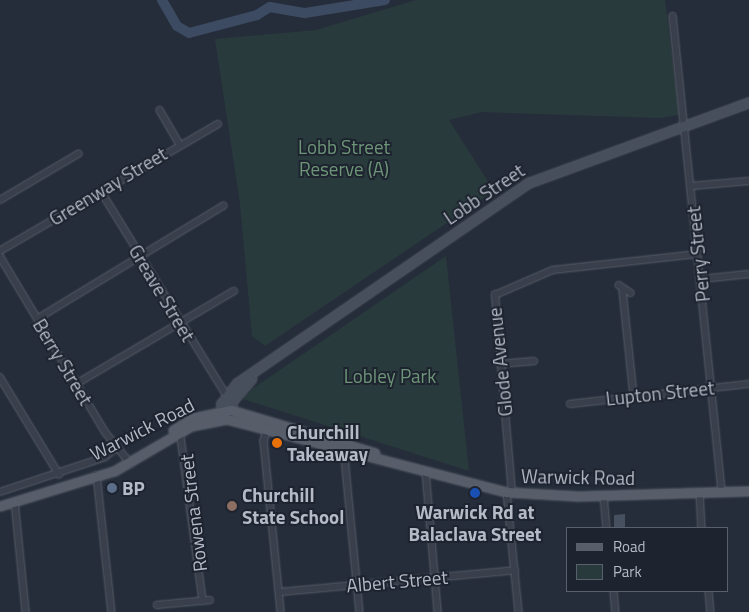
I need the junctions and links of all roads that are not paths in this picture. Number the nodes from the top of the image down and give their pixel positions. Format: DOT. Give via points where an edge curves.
graph roads {
  1 [pos="673,16"];
  2 [pos="749,102"];
  3 [pos="160,110"];
  4 [pos="218,124"];
  5 [pos="685,126"];
  6 [pos="180,144"];
  7 [pos="78,154"];
  8 [pos="749,181"];
  9 [pos="691,186"];
  10 [pos="100,191"];
  11 [pos="0,200"];
  12 [pos="223,206"];
  13 [pos="0,250"];
  14 [pos="698,254"];
  15 [pos="0,256"];
  16 [pos="140,256"];
  17 [pos="749,274"];
  18 [pos="701,279"];
  19 [pos="619,285"];
  20 [pos="234,291"];
  21 [pos="623,291"];
  22 [pos="631,293"];
  23 [pos="37,319"];
  24 [pos="180,323"];
  25 [pos="534,361"];
  26 [pos="500,364"];
  27 [pos="264,367"];
  28 [pos="0,377"];
  29 [pos="76,384"];
  30 [pos="749,384"];
  31 [pos="712,388"];
  32 [pos="8,390"];
  33 [pos="0,393"];
  34 [pos="226,394"];
  35 [pos="634,396"];
  36 [pos="570,404"];
  37 [pos="226,413"];
  38 [pos="268,428"];
  39 [pos="179,429"];
  40 [pos="344,445"];
  41 [pos="117,447"];
  42 [pos="129,461"];
  43 [pos="426,471"];
  44 [pos="60,474"];
  45 [pos="97,474"];
  46 [pos="749,491"];
  47 [pos="0,492"];
  48 [pos="510,492"];
  49 [pos="700,492"];
  50 [pos="722,492"];
  51 [pos="604,495"];
  52 [pos="15,501"];
  53 [pos="0,506"];
  54 [pos="607,527"];
  55 [pos="702,527"];
  56 [pos="515,570"];
  57 [pos="435,578"];
  58 [pos="357,585"];
  59 [pos="280,592"];
  60 [pos="614,592"];
  61 [pos="708,592"];
  62 [pos="157,605"];
  63 [pos="26,612"];
  64 [pos="112,612"];
  65 [pos="282,612"];
  66 [pos="360,612"];
  67 [pos="438,612"];
  68 [pos="519,612"];
  69 [pos="616,612"];
  70 [pos="711,612"];
  1 -- 5 [label="street, Perry Street"];
  2 -- 5 [label="main road, Lobb Street"];
  3 -- 6 [label="street"];
  4 -- 6 [label="street, Greenway Street"];
  5 -- 9 [label="street, Perry Street"];
  5 -- 27 [label="main road, Lobb Street" via="528,183"];
  6 -- 10 [label="street, Greenway Street"];
  7 -- 11 [label="street"];
  8 -- 9 [label="street"];
  9 -- 14 [label="street, Perry Street"];
  10 -- 13 [label="street, Greenway Street"];
  10 -- 16 [label="street, Greave Street"];
  12 -- 16 [label="street"];
  14 -- 18 [label="street, Perry Street"];
  14 -- 26 [label="street, Glode Avenue" via="553,270 494,295"];
  15 -- 23 [label="street, Berry Street"];
  16 -- 23 [label="street"];
  16 -- 24 [label="street, Greave Street"];
  17 -- 18 [label="street"];
  18 -- 31 [label="street, Perry Street"];
  19 -- 21 [label="street"];
  20 -- 24 [label="street"];
  21 -- 22 [label="street"];
  21 -- 35 [label="street"];
  23 -- 29 [label="street, Berry Street"];
  24 -- 29 [label="street"];
  24 -- 34 [label="street, Greave Street"];
  25 -- 26 [label="street"];
  26 -- 48 [label="street, Glode Avenue"];
  27 -- 34 [label="main road, Lobb Street"];
  27 -- 37 [label="main road, Lobb Street" via="242,388"];
  28 -- 32 [label="street"];
  29 -- 41 [label="street, Berry Street"];
  30 -- 31 [label="street, Lupton Street"];
  31 -- 35 [label="street, Lupton Street"];
  31 -- 50 [label="street, Perry Street"];
  32 -- 33 [label="street"];
  32 -- 44 [label="street"];
  34 -- 37 [label="main road"];
  35 -- 36 [label="street, Lupton Street"];
  37 -- 38 [label="main road, Warwick Road"];
  37 -- 39 [label="main road, Warwick Road"];
  37 -- 40 [label="main road, Warwick Road"];
  38 -- 40 [label="main road, Warwick Road"];
  38 -- 59 [label="street" via="264,441"];
  39 -- 42 [label="main road, Warwick Road"];
  39 -- 62 [label="street, Rowena Street" via="206,600"];
  40 -- 43 [label="main road, Warwick Road"];
  40 -- 58 [label="street"];
  41 -- 42 [label="street, Berry Street"];
  41 -- 44 [label="street, Warwick Road" via="105,457"];
  42 -- 45 [label="main road, Warwick Road"];
  43 -- 48 [label="main road, Warwick Road"];
  43 -- 57 [label="street"];
  44 -- 47 [label="street, Warwick Road"];
  45 -- 52 [label="main road, Warwick Road"];
  45 -- 64 [label="street"];
  46 -- 50 [label="main road, Warwick Road"];
  48 -- 51 [label="main road, Warwick Road"];
  48 -- 56 [label="street, Glode Avenue"];
  49 -- 50 [label="main road, Warwick Road"];
  49 -- 51 [label="main road, Warwick Road"];
  49 -- 55 [label="street"];
  51 -- 54 [label="street"];
  52 -- 53 [label="main road, Warwick Road"];
  52 -- 63 [label="street"];
  56 -- 57 [label="street, Albert Street"];
  56 -- 68 [label="street, Glode Avenue"];
  57 -- 58 [label="street, Albert Street"];
  57 -- 67 [label="street"];
  58 -- 59 [label="street, Albert Street"];
  58 -- 66 [label="street"];
  59 -- 65 [label="street"];
  60 -- 69 [label="street"];
  61 -- 70 [label="street"];
}
